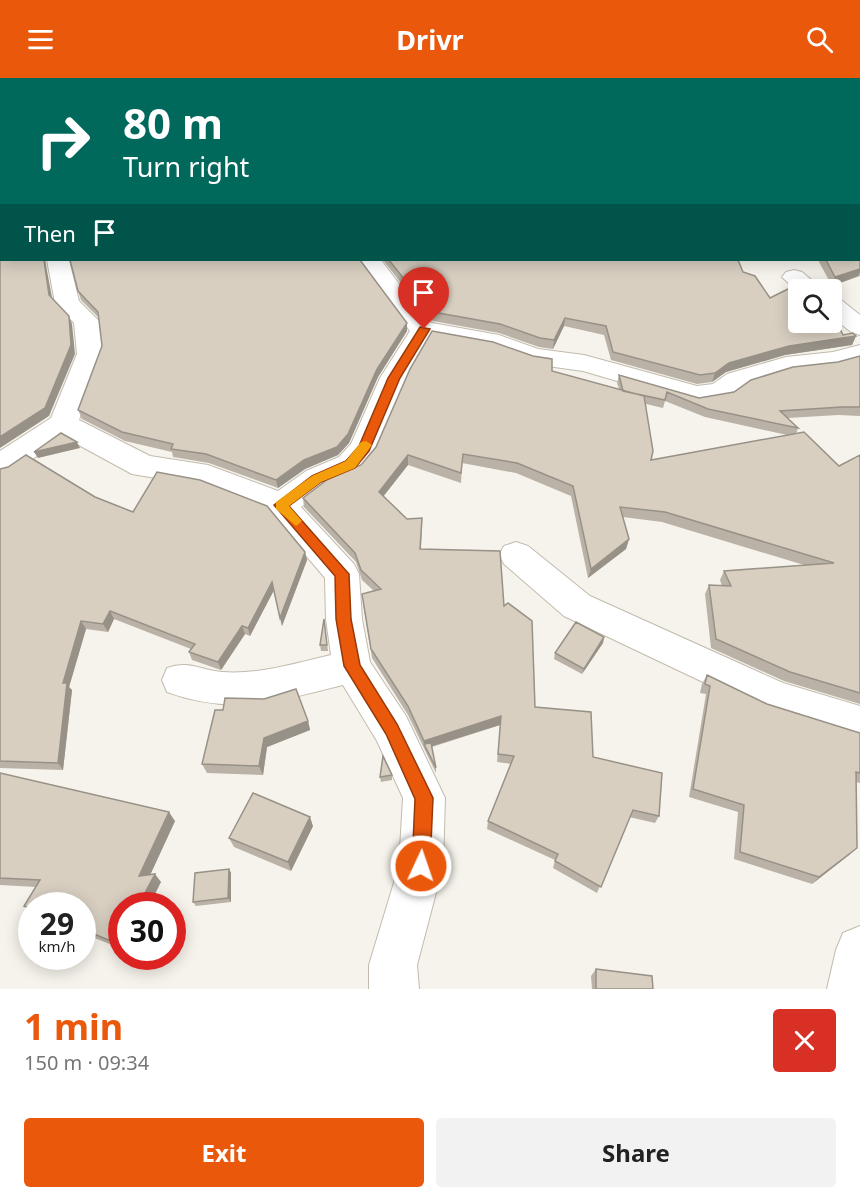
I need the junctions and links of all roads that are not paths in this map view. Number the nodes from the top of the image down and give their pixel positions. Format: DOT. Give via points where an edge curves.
graph roads {
  1 [pos="58,261"];
  2 [pos="369,261"];
  3 [pos="842,313"];
  4 [pos="860,327"];
  5 [pos="424,329"];
  6 [pos="860,353"];
  7 [pos="63,424"];
  8 [pos="0,466"];
  9 [pos="281,505"];
  10 [pos="516,555"];
  11 [pos="352,666"];
  12 [pos="181,680"];
  13 [pos="860,724"];
  14 [pos="860,950"];
  15 [pos="394,989"];
  16 [pos="852,989"];
  1 -- 7 [label="street" via="67,303 86,321 90,354"];
  2 -- 5 [label="street"];
  3 -- 4 [label="street"];
  5 -- 6 [label="street" via="500,343 533,356 584,363 696,395 721,392 737,380 786,365"];
  5 -- 9 [label="street" via="394,378 364,448 350,465 317,479"];
  7 -- 8 [label="street"];
  7 -- 9 [label="street" via="143,466 208,476"];
  9 -- 11 [label="street" via="342,574"];
  10 -- 13 [label="street" via="577,606 776,698"];
  11 -- 12 [label="street" via="275,685 222,689"];
  11 -- 15 [label="street" via="392,729 424,798 421,866 393,965"];
  14 -- 16 [label="street"];
}
